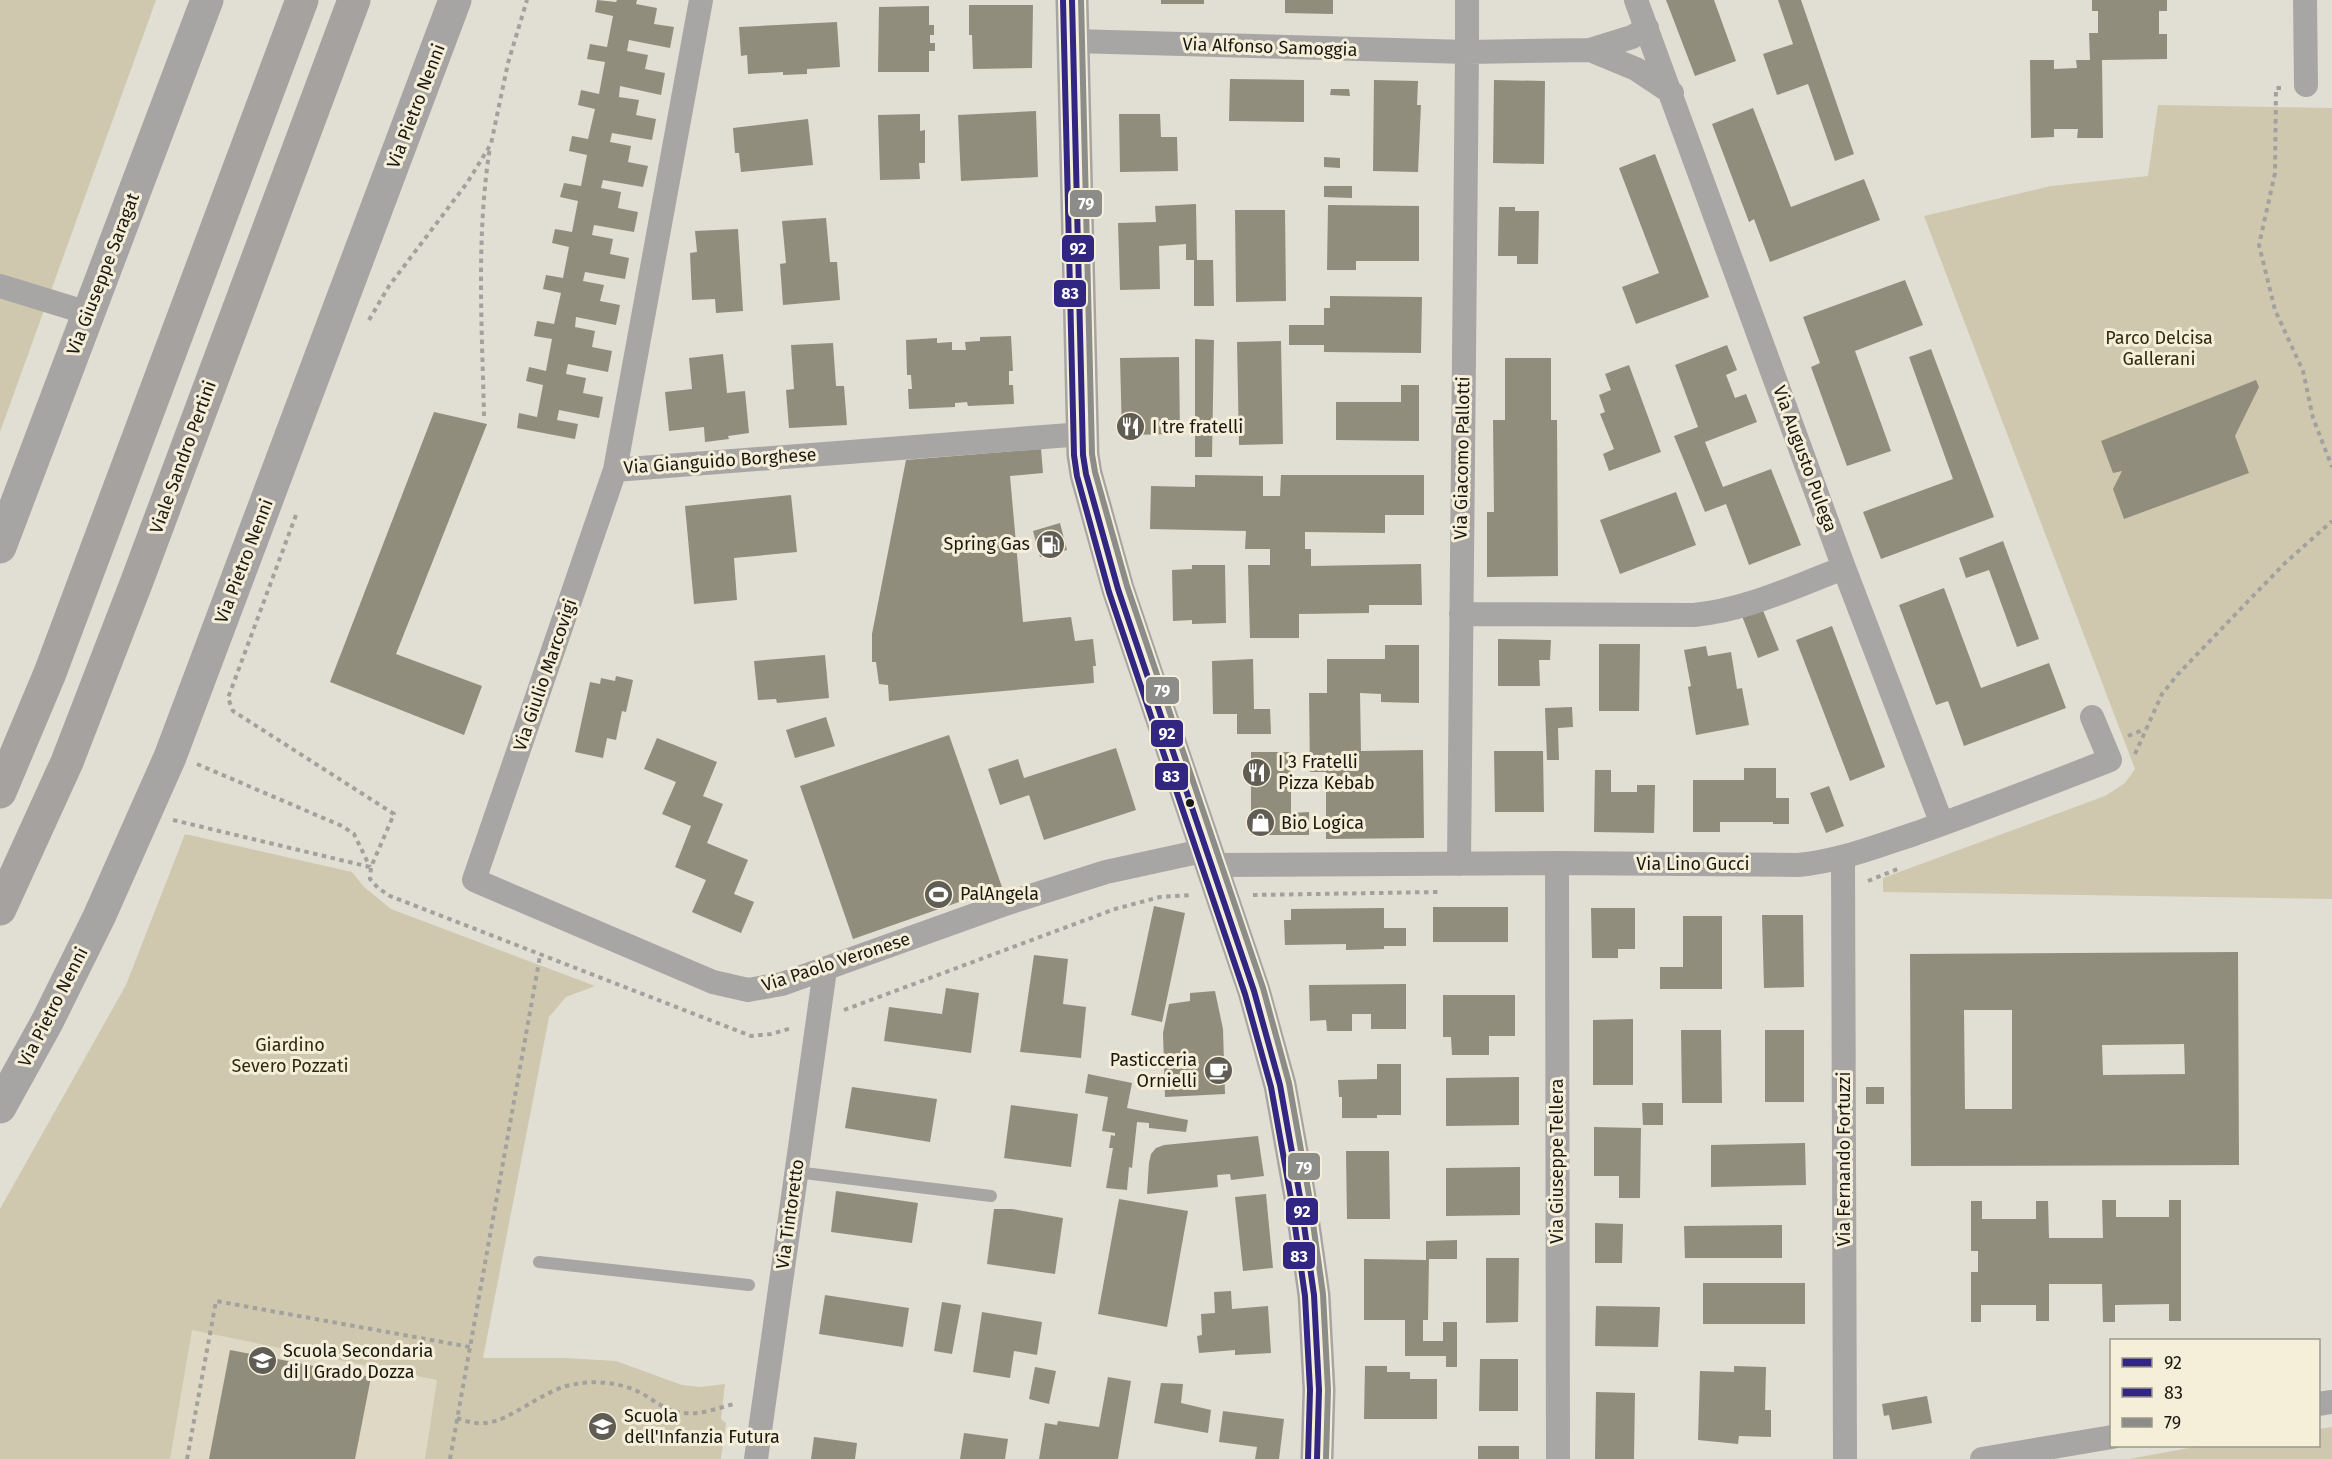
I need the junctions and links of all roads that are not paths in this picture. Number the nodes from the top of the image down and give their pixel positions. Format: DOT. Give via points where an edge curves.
graph roads {
  1 [pos="207,0"];
  2 [pos="302,0"];
  3 [pos="354,0"];
  4 [pos="455,0"];
  5 [pos="701,0"];
  6 [pos="1072,0"];
  7 [pos="1467,0"];
  8 [pos="1636,0"];
  9 [pos="2305,0"];
  10 [pos="1647,28"];
  11 [pos="1073,41"];
  12 [pos="1590,50"];
  13 [pos="1467,52"];
  14 [pos="2306,85"];
  15 [pos="1672,93"];
  16 [pos="0,286"];
  17 [pos="88,313"];
  18 [pos="1083,435"];
  19 [pos="615,470"];
  20 [pos="0,547"];
  21 [pos="1844,568"];
  22 [pos="1461,614"];
  23 [pos="2092,717"];
  24 [pos="0,792"];
  25 [pos="1942,824"];
  26 [pos="1209,858"];
  27 [pos="1843,858"];
  28 [pos="1557,863"];
  29 [pos="1459,864"];
  30 [pos="474,880"];
  31 [pos="0,909"];
  32 [pos="825,970"];
  33 [pos="0,1107"];
  34 [pos="796,1172"];
  35 [pos="992,1196"];
  36 [pos="539,1263"];
  37 [pos="749,1285"];
  38 [pos="2110,1437"];
  39 [pos="756,1459"];
  40 [pos="1317,1459"];
  41 [pos="1558,1459"];
  42 [pos="1845,1459"];
  43 [pos="1982,1459"];
  1 -- 17 [label="street, Via Giuseppe Saragat"];
  2 -- 24 [label="highway" via="50,673"];
  3 -- 31 [label="highway, Viale Sandro Pertini" via="71,751"];
  4 -- 33 [label="street, Via Pietro Nenni" via="170,757 99,918"];
  5 -- 19 [label="street, Via Gianguido Borghese"];
  6 -- 11 [label="street"];
  7 -- 13 [label="street, Via Giacomo Pallotti"];
  8 -- 10 [label="street, Via Augusto Pulega"];
  9 -- 14 [label="street"];
  10 -- 12 [label="street"];
  10 -- 15 [label="street, Via Augusto Pulega"];
  11 -- 13 [label="street, Via Alfonso Samoggia"];
  11 -- 18 [label="street"];
  12 -- 13 [label="street, Via Alfonso Samoggia"];
  12 -- 15 [label="street" via="1636,69"];
  13 -- 22 [label="street, Via Giacomo Pallotti"];
  15 -- 21 [label="street, Via Augusto Pulega"];
  16 -- 17 [label="street"];
  17 -- 20 [label="street, Via Giuseppe Saragat"];
  18 -- 19 [label="street, Via Gianguido Borghese"];
  18 -- 26 [label="street" via="1086,474 1118,589"];
  19 -- 30 [label="street, Via Giulio Marcovigi"];
  21 -- 22 [label="street" via="1715,613"];
  21 -- 25 [label="street, Via Augusto Pulega"];
  22 -- 29 [label="street, Via Giacomo Pallotti"];
  23 -- 25 [label="street, Via Lino Gucci" via="2110,760"];
  25 -- 27 [label="street, Via Lino Gucci"];
  26 -- 29 [label="street, Via Lino Gucci"];
  26 -- 32 [label="street, Via Paolo Veronese" via="1106,872"];
  26 -- 40 [label="street" via="1254,991 1291,1140 1314,1295 1320,1390"];
  27 -- 28 [label="street, Via Lino Gucci" via="1798,865"];
  27 -- 42 [label="street, Via Fernando Fortuzzi"];
  28 -- 29 [label="street, Via Lino Gucci"];
  28 -- 41 [label="street, Via Giuseppe Tellera"];
  30 -- 32 [label="street, Via Paolo Veronese" via="732,988 765,988"];
  32 -- 34 [label="street, Via Tintoretto"];
  34 -- 35 [label="lane"];
  34 -- 39 [label="street, Via Tintoretto"];
  36 -- 37 [label="lane"];
  38 -- 43 [label="street"];
}
